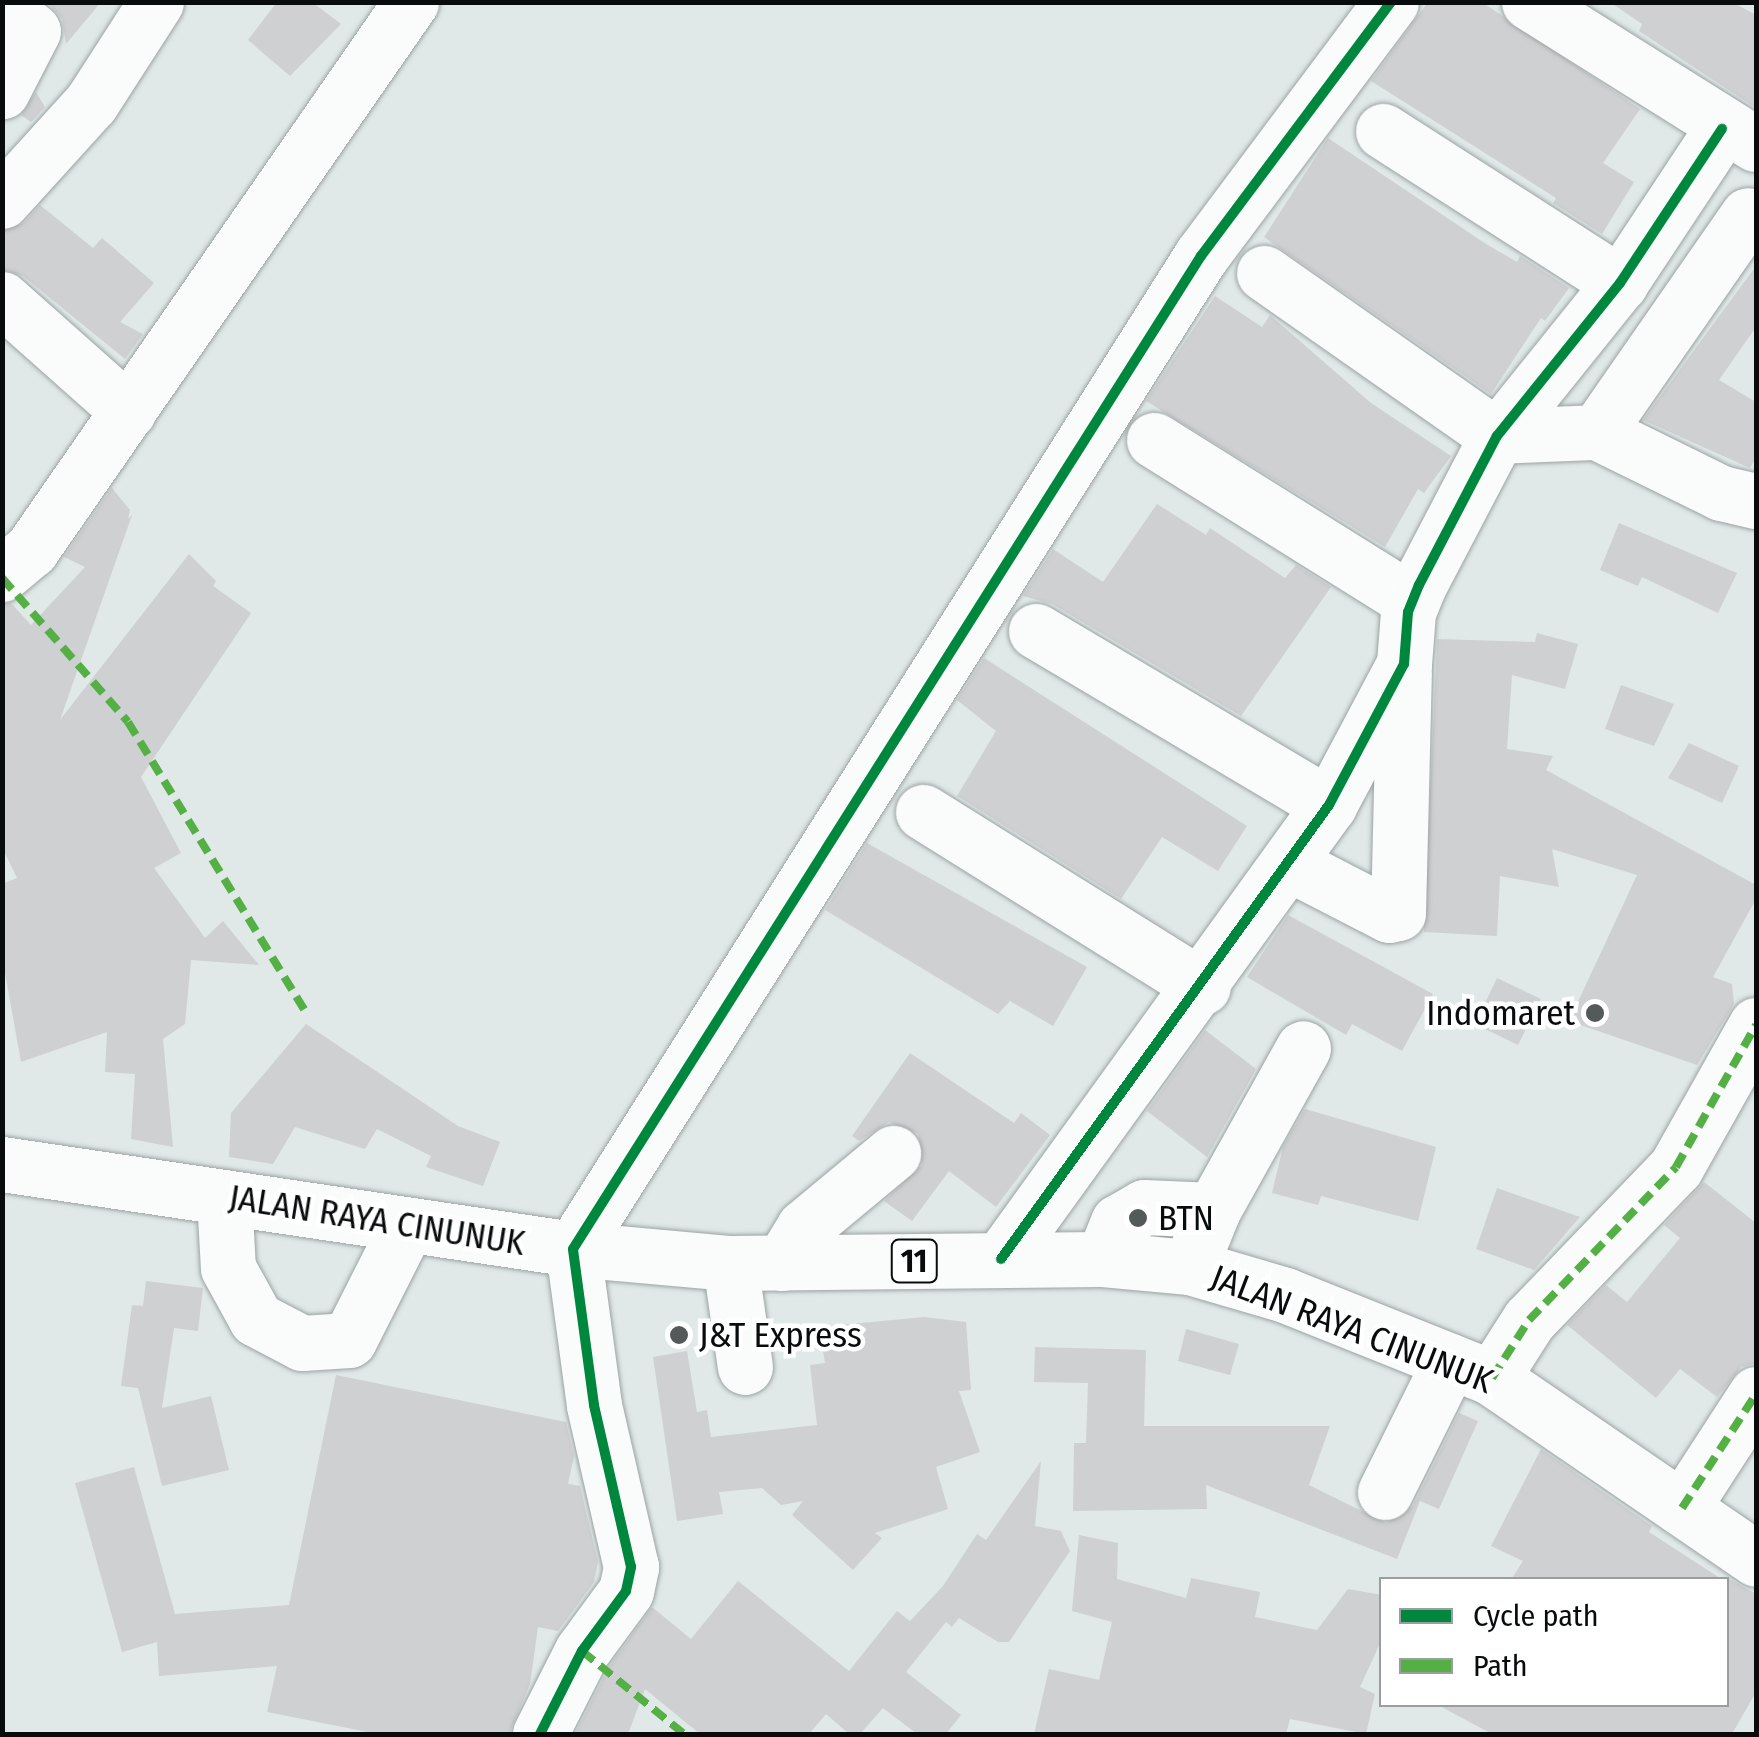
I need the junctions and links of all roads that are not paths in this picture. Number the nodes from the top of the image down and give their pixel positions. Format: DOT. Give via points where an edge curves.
graph roads {
  1 [pos="156,2"];
  2 [pos="1391,2"];
  3 [pos="1530,2"];
  4 [pos="2,5"];
  5 [pos="388,11"];
  6 [pos="2,91"];
  7 [pos="1383,130"];
  8 [pos="1739,137"];
  9 [pos="2,201"];
  10 [pos="1748,215"];
  11 [pos="1264,274"];
  12 [pos="1620,283"];
  13 [pos="2,299"];
  14 [pos="128,411"];
  15 [pos="1597,432"];
  16 [pos="1496,436"];
  17 [pos="1154,440"];
  18 [pos="1756,501"];
  19 [pos="2,574"];
  20 [pos="1412,602"];
  21 [pos="1036,631"];
  22 [pos="1404,664"];
  23 [pos="1329,806"];
  24 [pos="923,812"];
  25 [pos="1290,864"];
  26 [pos="1203,988"];
  27 [pos="1754,1036"];
  28 [pos="1304,1048"];
  29 [pos="892,1153"];
  30 [pos="2,1164"];
  31 [pos="224,1197"];
  32 [pos="1213,1210"];
  33 [pos="407,1225"];
  34 [pos="573,1249"];
  35 [pos="1001,1259"];
  36 [pos="1103,1260"];
  37 [pos="756,1263"];
  38 [pos="1190,1267"];
  39 [pos="745,1367"];
  40 [pos="1471,1370"];
  41 [pos="1756,1394"];
  42 [pos="1384,1492"];
  43 [pos="1682,1508"];
  44 [pos="1756,1559"];
  45 [pos="540,1734"];
  1 -- 9 [label="main road" via="91,104"];
  2 -- 34 [label="main road" via="1202,256"];
  3 -- 8 [label="main road"];
  4 -- 6 [label="main road" via="33,31"];
  5 -- 14 [label="main road"];
  7 -- 12 [label="main road"];
  8 -- 12 [label="main road"];
  10 -- 15 [label="main road"];
  11 -- 16 [label="main road"];
  12 -- 16 [label="main road"];
  13 -- 14 [label="main road"];
  14 -- 19 [label="main road" via="31,550"];
  15 -- 16 [label="main road"];
  15 -- 18 [label="main road" via="1721,493"];
  16 -- 20 [label="main road"];
  17 -- 20 [label="main road"];
  20 -- 22 [label="main road"];
  21 -- 23 [label="main road"];
  22 -- 23 [label="main road"];
  22 -- 25 [label="main road" via="1398,913 1389,915"];
  23 -- 25 [label="main road"];
  24 -- 26 [label="main road"];
  25 -- 26 [label="main road"];
  26 -- 35 [label="main road"];
  27 -- 40 [label="main road" via="1676,1167 1529,1320"];
  28 -- 32 [label="main road"];
  29 -- 37 [label="main road"];
  30 -- 31 [label="main road, JALAN RAYA CINUNUK / 11"];
  31 -- 33 [label="main road, JALAN RAYA CINUNUK / 11"];
  31 -- 33 [label="main road" via="228,1268 256,1319 302,1342 349,1340"];
  32 -- 36 [label="main road" via="1144,1206 1118,1222"];
  32 -- 38 [label="main road"];
  33 -- 34 [label="main road, JALAN RAYA CINUNUK / 11"];
  34 -- 37 [label="main road, JALAN RAYA CINUNUK / 11"];
  34 -- 45 [label="main road" via="594,1405 631,1567 626,1590 582,1651"];
  35 -- 36 [label="main road, JALAN RAYA CINUNUK / 11"];
  35 -- 37 [label="main road, JALAN RAYA CINUNUK / 11"];
  36 -- 38 [label="main road, JALAN RAYA CINUNUK / 11"];
  37 -- 39 [label="main road"];
  38 -- 40 [label="main road, JALAN RAYA CINUNUK / 11" via="1284,1295"];
  40 -- 42 [label="main road"];
  40 -- 43 [label="main road, JALAN RAYA CINUNUK / 11"];
  41 -- 43 [label="main road"];
  43 -- 44 [label="main road, JALAN RAYA CINUNUK / 11"];
}
